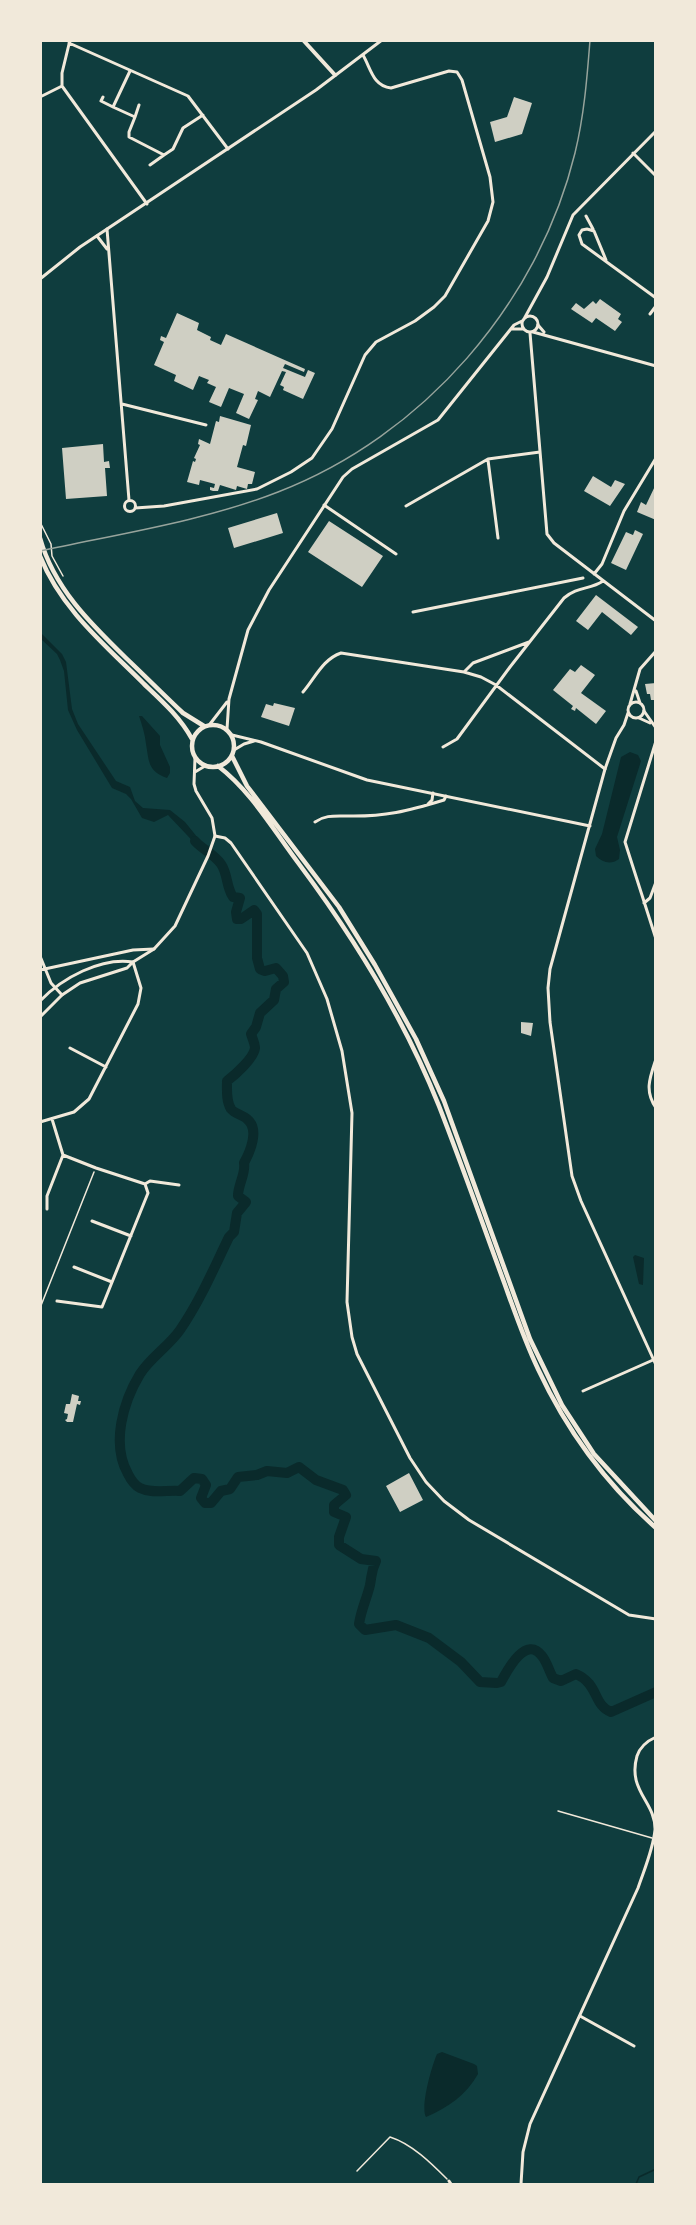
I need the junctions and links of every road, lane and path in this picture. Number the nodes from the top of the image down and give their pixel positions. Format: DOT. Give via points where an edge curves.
graph roads {
  1 [pos="303,40"];
  2 [pos="382,40"];
  3 [pos="69,42"];
  4 [pos="363,55"];
  5 [pos="130,70"];
  6 [pos="335,75"];
  7 [pos="62,86"];
  8 [pos="40,97"];
  9 [pos="103,97"];
  10 [pos="139,105"];
  11 [pos="113,107"];
  12 [pos="202,115"];
  13 [pos="135,117"];
  14 [pos="656,131"];
  15 [pos="229,149"];
  16 [pos="633,153"];
  17 [pos="164,155"];
  18 [pos="150,165"];
  19 [pos="656,176"];
  20 [pos="147,204"];
  21 [pos="586,216"];
  22 [pos="107,229"];
  23 [pos="594,231"];
  24 [pos="97,236"];
  25 [pos="108,250"];
  26 [pos="606,260"];
  27 [pos="40,279"];
  28 [pos="40,284"];
  29 [pos="40,291"];
  30 [pos="656,298"];
  31 [pos="532,304"];
  32 [pos="656,306"];
  33 [pos="650,314"];
  34 [pos="533,317"];
  35 [pos="523,320"];
  36 [pos="538,326"];
  37 [pos="511,329"];
  38 [pos="523,329"];
  39 [pos="532,332"];
  40 [pos="545,334"];
  41 [pos="656,366"];
  42 [pos="122,404"];
  43 [pos="206,425"];
  44 [pos="540,452"];
  45 [pos="656,458"];
  46 [pos="488,459"];
  47 [pos="129,500"];
  48 [pos="324,505"];
  49 [pos="406,506"];
  50 [pos="135,508"];
  51 [pos="40,522"];
  52 [pos="40,538"];
  53 [pos="498,538"];
  54 [pos="396,554"];
  55 [pos="40,556"];
  56 [pos="594,574"];
  57 [pos="583,578"];
  58 [pos="64,579"];
  59 [pos="603,581"];
  60 [pos="413,612"];
  61 [pos="656,621"];
  62 [pos="529,642"];
  63 [pos="656,651"];
  64 [pos="464,672"];
  65 [pos="496,685"];
  66 [pos="636,691"];
  67 [pos="303,692"];
  68 [pos="229,699"];
  69 [pos="630,704"];
  70 [pos="640,704"];
  71 [pos="644,711"];
  72 [pos="628,713"];
  73 [pos="637,718"];
  74 [pos="652,724"];
  75 [pos="207,725"];
  76 [pos="624,725"];
  77 [pos="656,728"];
  78 [pos="227,729"];
  79 [pos="232,735"];
  80 [pos="192,739"];
  81 [pos="258,741"];
  82 [pos="656,741"];
  83 [pos="443,747"];
  84 [pos="234,750"];
  85 [pos="232,756"];
  86 [pos="195,758"];
  87 [pos="205,766"];
  88 [pos="218,766"];
  89 [pos="606,769"];
  90 [pos="195,772"];
  91 [pos="433,793"];
  92 [pos="446,796"];
  93 [pos="427,806"];
  94 [pos="315,822"];
  95 [pos="590,826"];
  96 [pos="215,836"];
  97 [pos="656,882"];
  98 [pos="644,903"];
  99 [pos="656,939"];
  100 [pos="153,949"];
  101 [pos="40,956"];
  102 [pos="133,962"];
  103 [pos="46,969"];
  104 [pos="40,970"];
  105 [pos="54,987"];
  106 [pos="62,995"];
  107 [pos="40,1001"];
  108 [pos="40,1017"];
  109 [pos="70,1048"];
  110 [pos="656,1059"];
  111 [pos="106,1067"];
  112 [pos="656,1108"];
  113 [pos="52,1119"];
  114 [pos="40,1122"];
  115 [pos="63,1155"];
  116 [pos="96,1168"];
  117 [pos="145,1184"];
  118 [pos="179,1185"];
  119 [pos="47,1209"];
  120 [pos="92,1221"];
  121 [pos="131,1236"];
  122 [pos="74,1267"];
  123 [pos="112,1282"];
  124 [pos="57,1301"];
  125 [pos="40,1308"];
  126 [pos="653,1360"];
  127 [pos="656,1365"];
  128 [pos="583,1391"];
  129 [pos="656,1521"];
  130 [pos="656,1528"];
  131 [pos="656,1620"];
  132 [pos="656,1737"];
  133 [pos="558,1811"];
  134 [pos="653,1838"];
  135 [pos="580,2016"];
  136 [pos="634,2046"];
  137 [pos="357,2172"];
  138 [pos="450,2183"];
  139 [pos="522,2184"];
  1 -- 6 [label="main road"];
  2 -- 4 [label="street"];
  3 -- 5 [label="street"];
  3 -- 7 [label="street"];
  4 -- 6 [label="street"];
  4 -- 50 [label="street" via="374,80 384,87 457,72 490,177 493,202 488,221 445,296 415,321 369,350 324,443 312,458 257,489"];
  5 -- 11 [label="street"];
  5 -- 12 [label="street" via="188,96"];
  6 -- 15 [label="street"];
  7 -- 8 [label="street"];
  7 -- 20 [label="street"];
  9 -- 11 [label="street" via="101,101"];
  10 -- 13 [label="street"];
  11 -- 13 [label="street"];
  12 -- 15 [label="street"];
  12 -- 17 [label="street" via="183,128 173,149"];
  13 -- 17 [label="street" via="129,137"];
  14 -- 16 [label="street"];
  15 -- 20 [label="street"];
  16 -- 19 [label="street"];
  16 -- 31 [label="street" via="573,215"];
  17 -- 18 [label="street"];
  20 -- 22 [label="street"];
  21 -- 23 [label="street"];
  22 -- 24 [label="street"];
  22 -- 25 [label="street"];
  23 -- 26 [label="street"];
  23 -- 26 [label="street" via="582,230 582,244"];
  24 -- 25 [label="street"];
  24 -- 27 [label="street"];
  25 -- 42 [label="street"];
  26 -- 30 [label="street"];
  28 -- 29 [label="path"];
  31 -- 34 [label="street"];
  31 -- 35 [label="street"];
  32 -- 33 [label="street"];
  34 -- 35 [label="street"];
  34 -- 36 [label="street"];
  35 -- 37 [label="street"];
  35 -- 38 [label="street"];
  36 -- 39 [label="street"];
  36 -- 40 [label="street"];
  37 -- 38 [label="street"];
  37 -- 48 [label="street" via="438,420 352,469"];
  38 -- 39 [label="street"];
  39 -- 40 [label="street"];
  39 -- 44 [label="street"];
  40 -- 41 [label="street"];
  42 -- 43 [label="street"];
  42 -- 47 [label="street"];
  44 -- 46 [label="street"];
  44 -- 56 [label="street" via="547,534"];
  45 -- 56 [label="street" via="624,511"];
  46 -- 49 [label="street"];
  46 -- 53 [label="street"];
  47 -- 50 [label="street"];
  47 -- 50 [label="street" via="126,509"];
  48 -- 54 [label="street"];
  48 -- 68 [label="street" via="258,609 248,630"];
  51 -- 58 [label="path"];
  52 -- 75 [label="main road" via="59,582 79,610 178,709 195,722"];
  55 -- 80 [label="main road" via="74,613 170,709"];
  56 -- 59 [label="street"];
  57 -- 60 [label="street"];
  59 -- 61 [label="street"];
  59 -- 62 [label="street" via="572,591"];
  62 -- 64 [label="street" via="473,663"];
  62 -- 65 [label="street"];
  63 -- 66 [label="street" via="640,669"];
  64 -- 65 [label="street"];
  64 -- 67 [label="street" via="341,653 324,663"];
  65 -- 83 [label="street" via="457,739"];
  65 -- 89 [label="street"];
  66 -- 69 [label="street"];
  66 -- 70 [label="street"];
  68 -- 75 [label="street" via="219,716"];
  68 -- 78 [label="street"];
  69 -- 70 [label="street"];
  69 -- 72 [label="street"];
  70 -- 71 [label="street"];
  71 -- 73 [label="street"];
  71 -- 74 [label="street"];
  72 -- 73 [label="street"];
  72 -- 76 [label="street"];
  73 -- 74 [label="street"];
  73 -- 76 [label="street"];
  74 -- 77 [label="street"];
  75 -- 78 [label="main road"];
  75 -- 80 [label="main road"];
  76 -- 89 [label="street"];
  78 -- 79 [label="main road"];
  79 -- 81 [label="street"];
  79 -- 84 [label="main road"];
  80 -- 86 [label="main road"];
  81 -- 84 [label="street"];
  81 -- 91 [label="street" via="352,776"];
  82 -- 98 [label="street" via="625,842"];
  84 -- 85 [label="main road"];
  85 -- 88 [label="main road"];
  85 -- 129 [label="main road" via="247,786 339,907 416,1039 444,1101 530,1339 562,1405 594,1454"];
  86 -- 87 [label="main road"];
  86 -- 90 [label="street"];
  87 -- 88 [label="main road"];
  87 -- 90 [label="street"];
  88 -- 130 [label="main road" via="238,784 277,835 374,973 439,1105 537,1368 579,1441 623,1496"];
  89 -- 95 [label="street"];
  90 -- 96 [label="street" via="196,791 212,819"];
  91 -- 92 [label="street"];
  91 -- 93 [label="street"];
  92 -- 93 [label="street"];
  92 -- 95 [label="street"];
  93 -- 94 [label="street" via="381,816 329,816"];
  95 -- 126 [label="street" via="550,969 550,1022 572,1176"];
  96 -- 100 [label="street" via="175,926"];
  96 -- 131 [label="street" via="231,843 307,953 334,1020 352,1113 347,1302 352,1337 410,1458 435,1493 469,1520 629,1615"];
  97 -- 98 [label="street"];
  98 -- 99 [label="street"];
  100 -- 102 [label="street"];
  100 -- 103 [label="street"];
  101 -- 103 [label="street"];
  102 -- 105 [label="street" via="122,960 81,971"];
  102 -- 106 [label="street" via="80,983"];
  102 -- 111 [label="street" via="141,988 138,1004"];
  103 -- 104 [label="street"];
  103 -- 105 [label="street"];
  105 -- 106 [label="street"];
  105 -- 107 [label="street"];
  106 -- 108 [label="street"];
  109 -- 111 [label="street"];
  110 -- 112 [label="street" via="648,1093"];
  111 -- 113 [label="street" via="89,1099 74,1112"];
  113 -- 114 [label="street"];
  113 -- 115 [label="street"];
  115 -- 116 [label="street"];
  115 -- 119 [label="street" via="47,1196"];
  116 -- 117 [label="street"];
  116 -- 125 [label="path"];
  117 -- 118 [label="street" via="150,1181"];
  117 -- 121 [label="street" via="148,1193"];
  120 -- 121 [label="street"];
  121 -- 123 [label="street"];
  122 -- 123 [label="street"];
  123 -- 124 [label="street" via="102,1307"];
  126 -- 127 [label="street"];
  126 -- 128 [label="street"];
  132 -- 134 [label="street" via="639,1751 635,1765 635,1780 652,1814"];
  133 -- 134 [label="lane"];
  134 -- 135 [label="street" via="638,1888"];
  135 -- 136 [label="street"];
  135 -- 139 [label="street" via="530,2124 523,2152"];
  137 -- 138 [label="path" via="390,2137 431,2163"];
}
